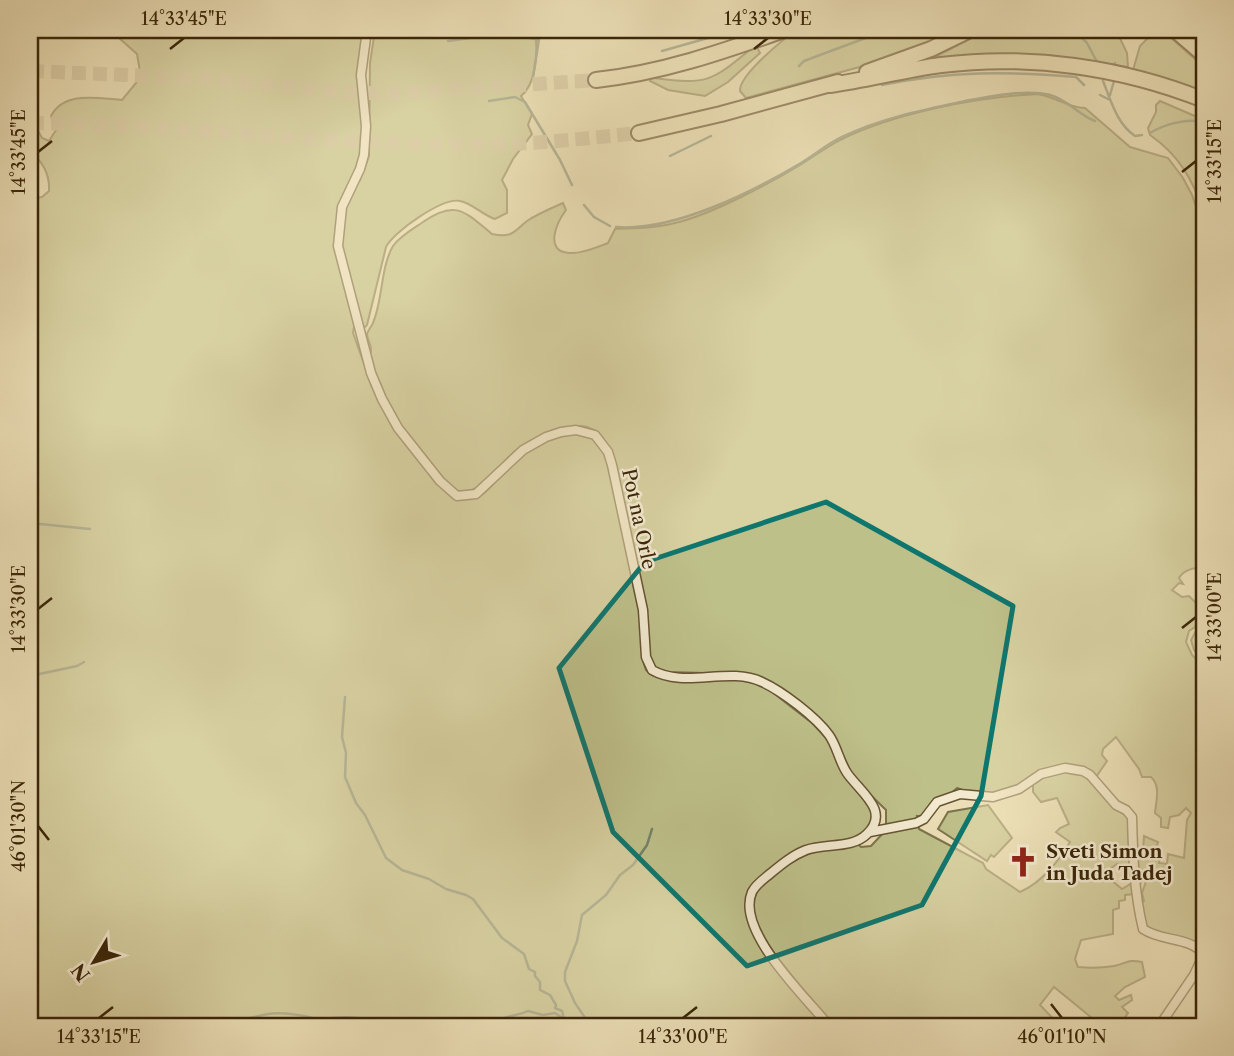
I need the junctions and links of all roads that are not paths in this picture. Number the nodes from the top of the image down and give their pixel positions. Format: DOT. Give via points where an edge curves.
graph roads {
  1 [pos="367,30"];
  2 [pos="784,30"];
  3 [pos="970,30"];
  4 [pos="1175,30"];
  5 [pos="1204,55"];
  6 [pos="596,80"];
  7 [pos="830,85"];
  8 [pos="1204,100"];
  9 [pos="639,133"];
  10 [pos="870,832"];
  11 [pos="829,1026"];
  12 [pos="1163,1026"];
  1 -- 10 [label="street, Pot na Orle" via="360,75 364,155 342,206 338,246 371,373 398,428 457,496 476,494 513,458 546,437 576,430 595,435 612,465 643,610 648,664 669,676 752,678 797,706 829,735 848,773 874,804 877,819"];
  2 -- 6 [label="highway" via="696,60"];
  3 -- 7 [label="highway"];
  4 -- 5 [label="highway"];
  7 -- 8 [label="highway" via="941,65 1000,61 1060,64 1129,76"];
  7 -- 9 [label="highway"];
  10 -- 11 [label="street" via="850,843 795,855 761,881 750,898 753,922 763,944"];
  10 -- 12 [label="street" via="916,823 925,819 937,802 960,794 993,797 1020,789 1053,770 1083,771 1132,817 1135,886 1143,929 1193,944 1204,954"];
}
